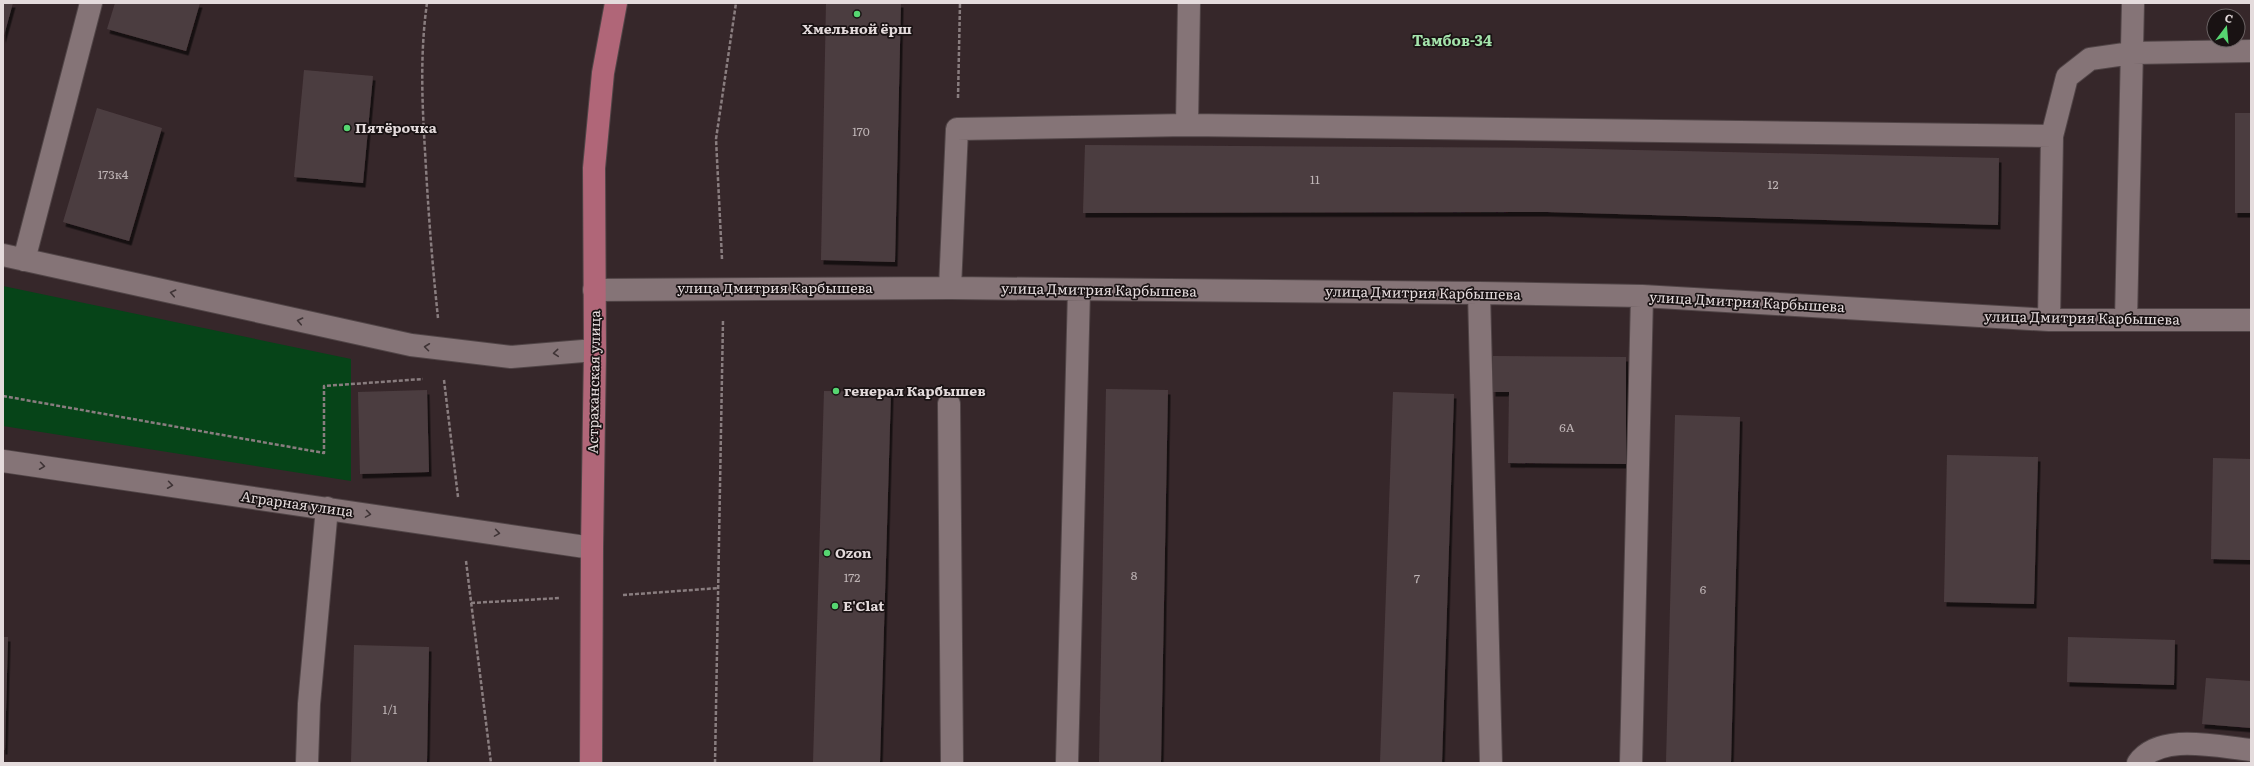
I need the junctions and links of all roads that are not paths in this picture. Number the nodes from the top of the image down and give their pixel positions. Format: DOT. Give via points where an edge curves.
graph roads {
  1 [pos="91,3"];
  2 [pos="616,3"];
  3 [pos="1189,3"];
  4 [pos="2133,3"];
  5 [pos="2251,51"];
  6 [pos="2132,53"];
  7 [pos="1187,125"];
  8 [pos="2052,136"];
  9 [pos="3,255"];
  10 [pos="24,260"];
  11 [pos="950,288"];
  12 [pos="594,290"];
  13 [pos="1079,290"];
  14 [pos="1479,292"];
  15 [pos="1642,296"];
  16 [pos="2049,320"];
  17 [pos="2126,320"];
  18 [pos="2251,320"];
  19 [pos="595,350"];
  20 [pos="949,404"];
  21 [pos="3,460"];
  22 [pos="326,508"];
  23 [pos="592,548"];
  24 [pos="2251,750"];
  25 [pos="308,763"];
  26 [pos="591,763"];
  27 [pos="952,763"];
  28 [pos="1066,763"];
  29 [pos="1490,763"];
  30 [pos="1631,763"];
  31 [pos="2138,763"];
  1 -- 10 [label="street"];
  2 -- 12 [label="main road, Астраханская улица" via="603,73 594,168"];
  3 -- 7 [label="street"];
  4 -- 6 [label="street"];
  5 -- 6 [label="street"];
  6 -- 8 [label="street" via="2090,59 2067,77"];
  6 -- 17 [label="street"];
  7 -- 8 [label="street"];
  7 -- 11 [label="street" via="957,129"];
  8 -- 16 [label="street"];
  9 -- 10 [label="street"];
  19 -- 10 [label="street, one-way" via="511,357 411,345"];
  11 -- 12 [label="street, улица Дмитрия Карбышева"];
  11 -- 13 [label="street, улица Дмитрия Карбышева"];
  12 -- 19 [label="main road, Астраханская улица"];
  13 -- 14 [label="street, улица Дмитрия Карбышева"];
  13 -- 28 [label="street"];
  14 -- 15 [label="street, улица Дмитрия Карбышева"];
  14 -- 29 [label="street"];
  15 -- 16 [label="street, улица Дмитрия Карбышева"];
  15 -- 30 [label="street"];
  16 -- 17 [label="street, улица Дмитрия Карбышева"];
  17 -- 18 [label="street, улица Дмитрия Карбышева"];
  19 -- 23 [label="main road, Астраханская улица"];
  20 -- 27 [label="street"];
  21 -- 22 [label="street, Аграрная улица, one-way"];
  22 -- 23 [label="street, Аграрная улица, one-way"];
  22 -- 25 [label="street" via="309,704"];
  23 -- 26 [label="main road, Астраханская улица"];
  24 -- 31 [label="street" via="2186,744 2162,745"];
}
